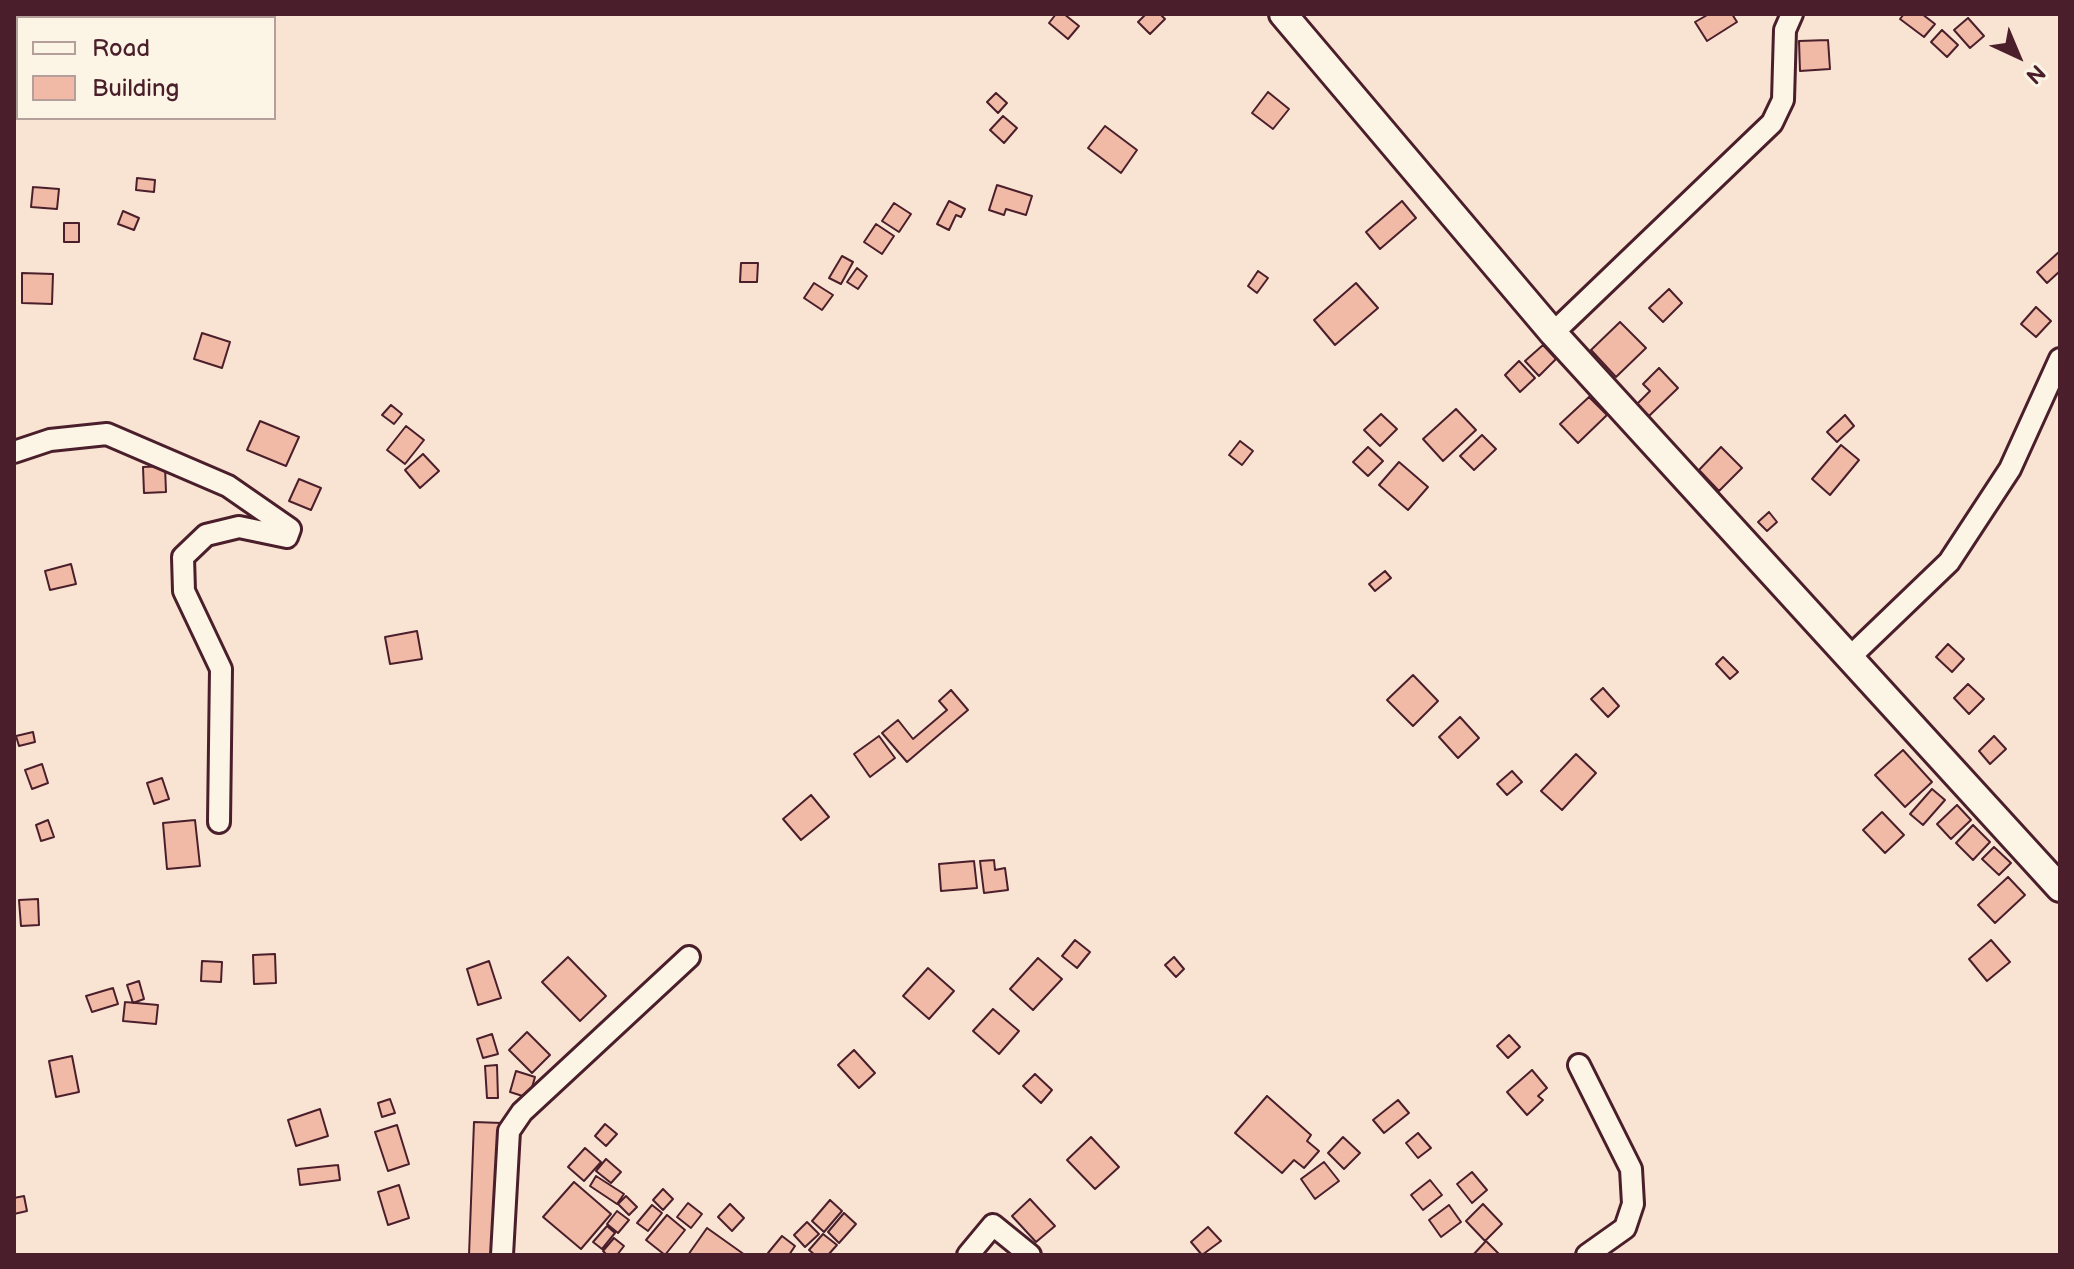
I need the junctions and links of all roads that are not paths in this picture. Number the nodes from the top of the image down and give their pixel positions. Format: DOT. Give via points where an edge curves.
graph roads {
  1 [pos="1283,14"];
  2 [pos="1792,14"];
  3 [pos="1553,333"];
  4 [pos="2060,359"];
  5 [pos="14,452"];
  6 [pos="1849,658"];
  7 [pos="219,822"];
  8 [pos="2060,888"];
  9 [pos="689,957"];
  10 [pos="1579,1065"];
  11 [pos="502,1255"];
  12 [pos="968,1255"];
  13 [pos="1030,1255"];
  14 [pos="1587,1255"];
  1 -- 3 [label="street"];
  2 -- 3 [label="street" via="1785,30 1783,100 1772,123"];
  3 -- 6 [label="street"];
  4 -- 6 [label="street" via="2010,469 1949,562"];
  5 -- 7 [label="street" via="50,440 107,434 228,486 290,529 287,537 239,527 206,535 183,557 184,591 221,669"];
  6 -- 8 [label="street"];
  9 -- 11 [label="street" via="522,1112 509,1131"];
  10 -- 14 [label="street" via="1631,1169 1633,1204 1625,1228"];
  12 -- 13 [label="street" via="993,1225"];
}
